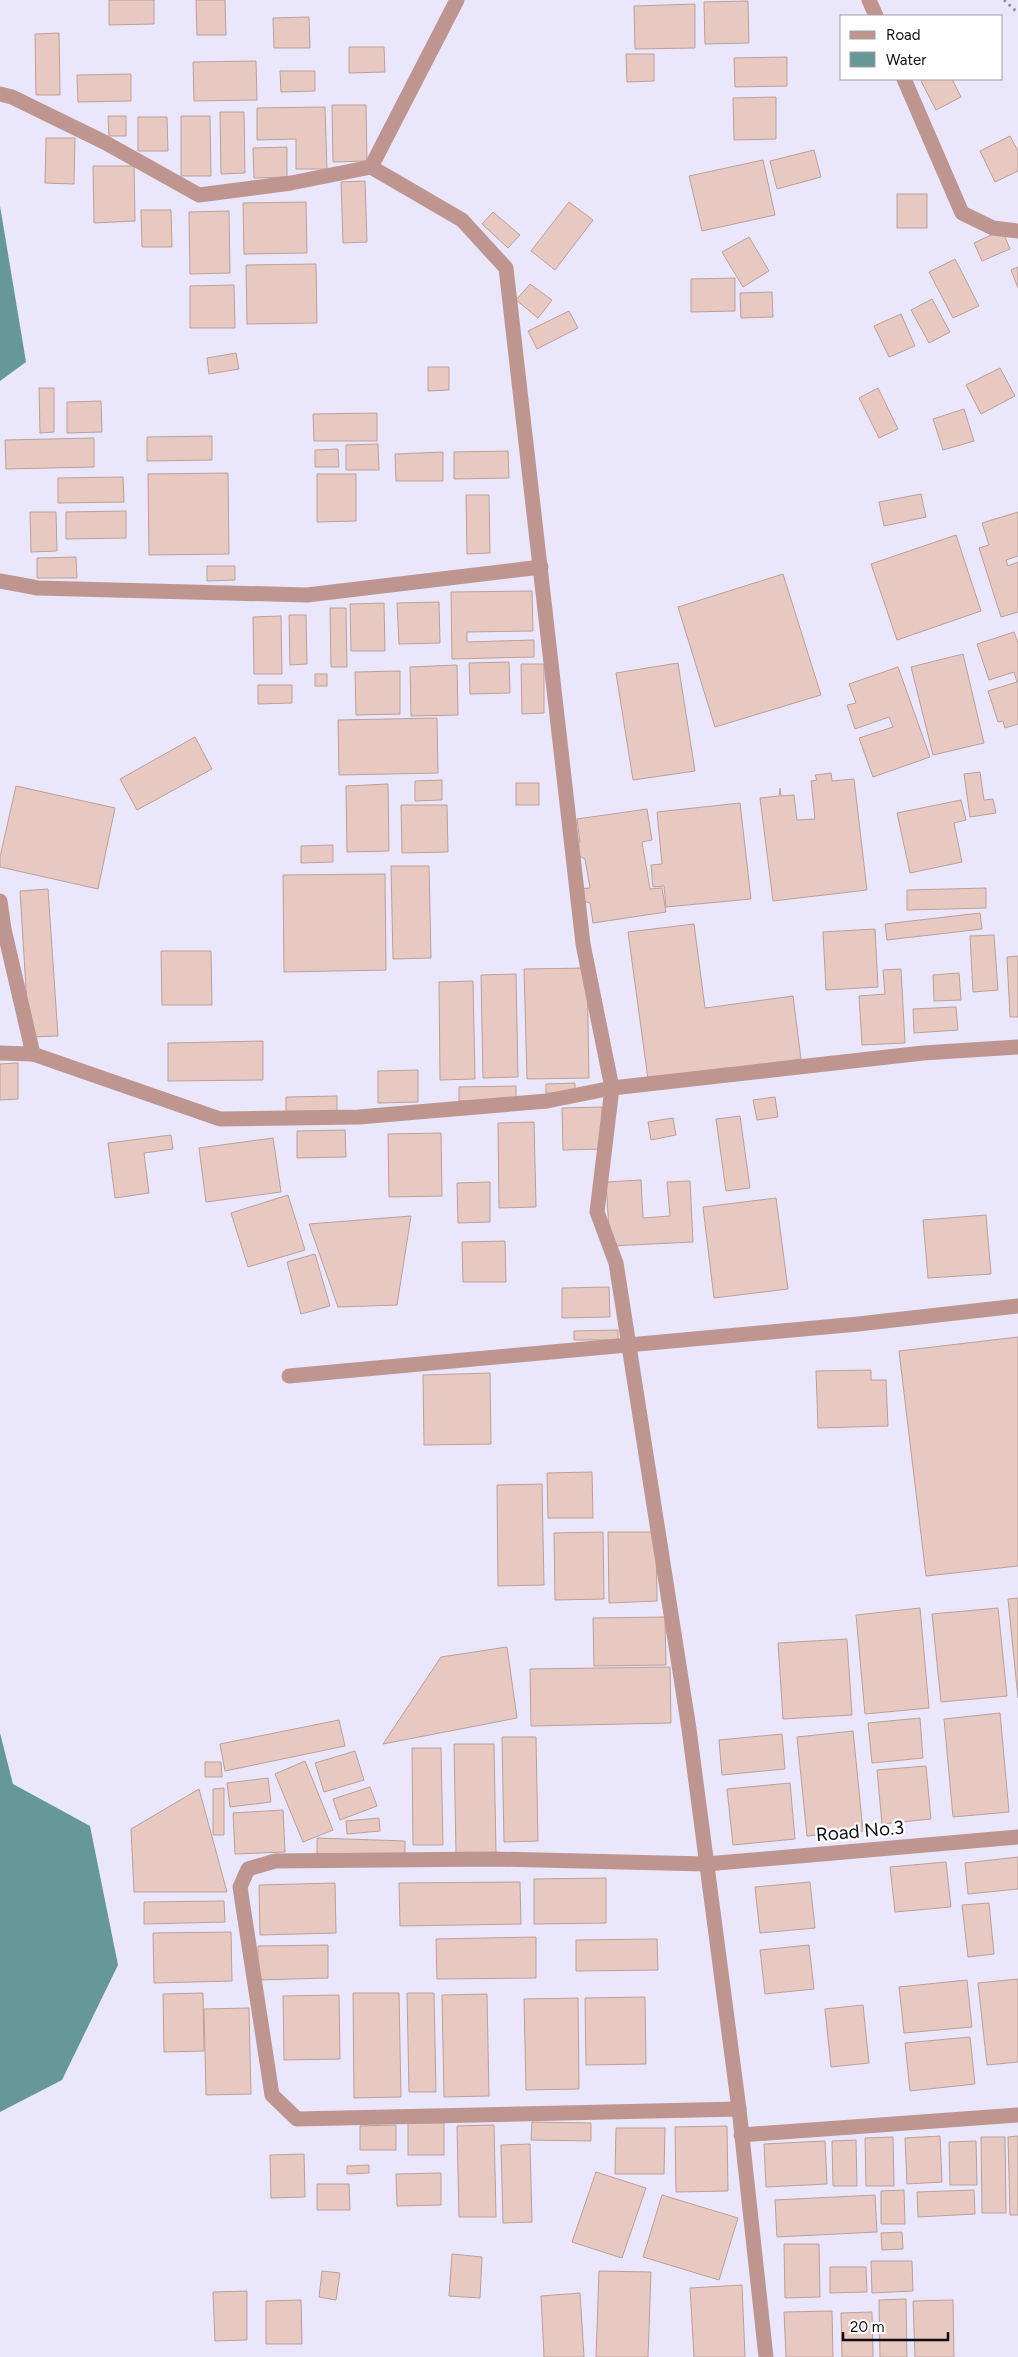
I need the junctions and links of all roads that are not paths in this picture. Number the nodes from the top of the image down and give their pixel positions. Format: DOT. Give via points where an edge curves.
graph roads {
  1 [pos="457,0"];
  2 [pos="869,0"];
  3 [pos="876,15"];
  4 [pos="904,80"];
  5 [pos="0,94"];
  6 [pos="371,168"];
  7 [pos="1018,231"];
  8 [pos="541,567"];
  9 [pos="0,581"];
  10 [pos="0,901"];
  11 [pos="1018,1047"];
  12 [pos="0,1053"];
  13 [pos="33,1054"];
  14 [pos="612,1088"];
  15 [pos="1018,1306"];
  16 [pos="629,1344"];
  17 [pos="289,1376"];
  18 [pos="1018,1837"];
  19 [pos="706,1864"];
  20 [pos="740,2109"];
  21 [pos="1018,2115"];
  22 [pos="741,2135"];
  23 [pos="766,2357"];
  1 -- 6 [label="street"];
  2 -- 3 [label="street"];
  4 -- 7 [label="street" via="962,213 993,228"];
  5 -- 6 [label="street" via="104,142 199,195"];
  6 -- 8 [label="street" via="462,220 506,268"];
  8 -- 9 [label="street" via="307,595 38,588"];
  8 -- 14 [label="street" via="583,944"];
  10 -- 13 [label="street"];
  11 -- 14 [label="street" via="924,1053"];
  12 -- 13 [label="street"];
  13 -- 14 [label="street" via="220,1119 358,1118 547,1101"];
  14 -- 16 [label="street" via="597,1212 616,1263"];
  15 -- 16 [label="street"];
  16 -- 17 [label="street"];
  16 -- 19 [label="street" via="689,1729"];
  18 -- 19 [label="street, Road No.3"];
  19 -- 20 [label="street"];
  19 -- 20 [label="street, Road No.3" via="494,1858 275,1862 248,1869 240,1887 272,2095 297,2118"];
  20 -- 22 [label="street"];
  21 -- 22 [label="street"];
  22 -- 23 [label="street"];
}
